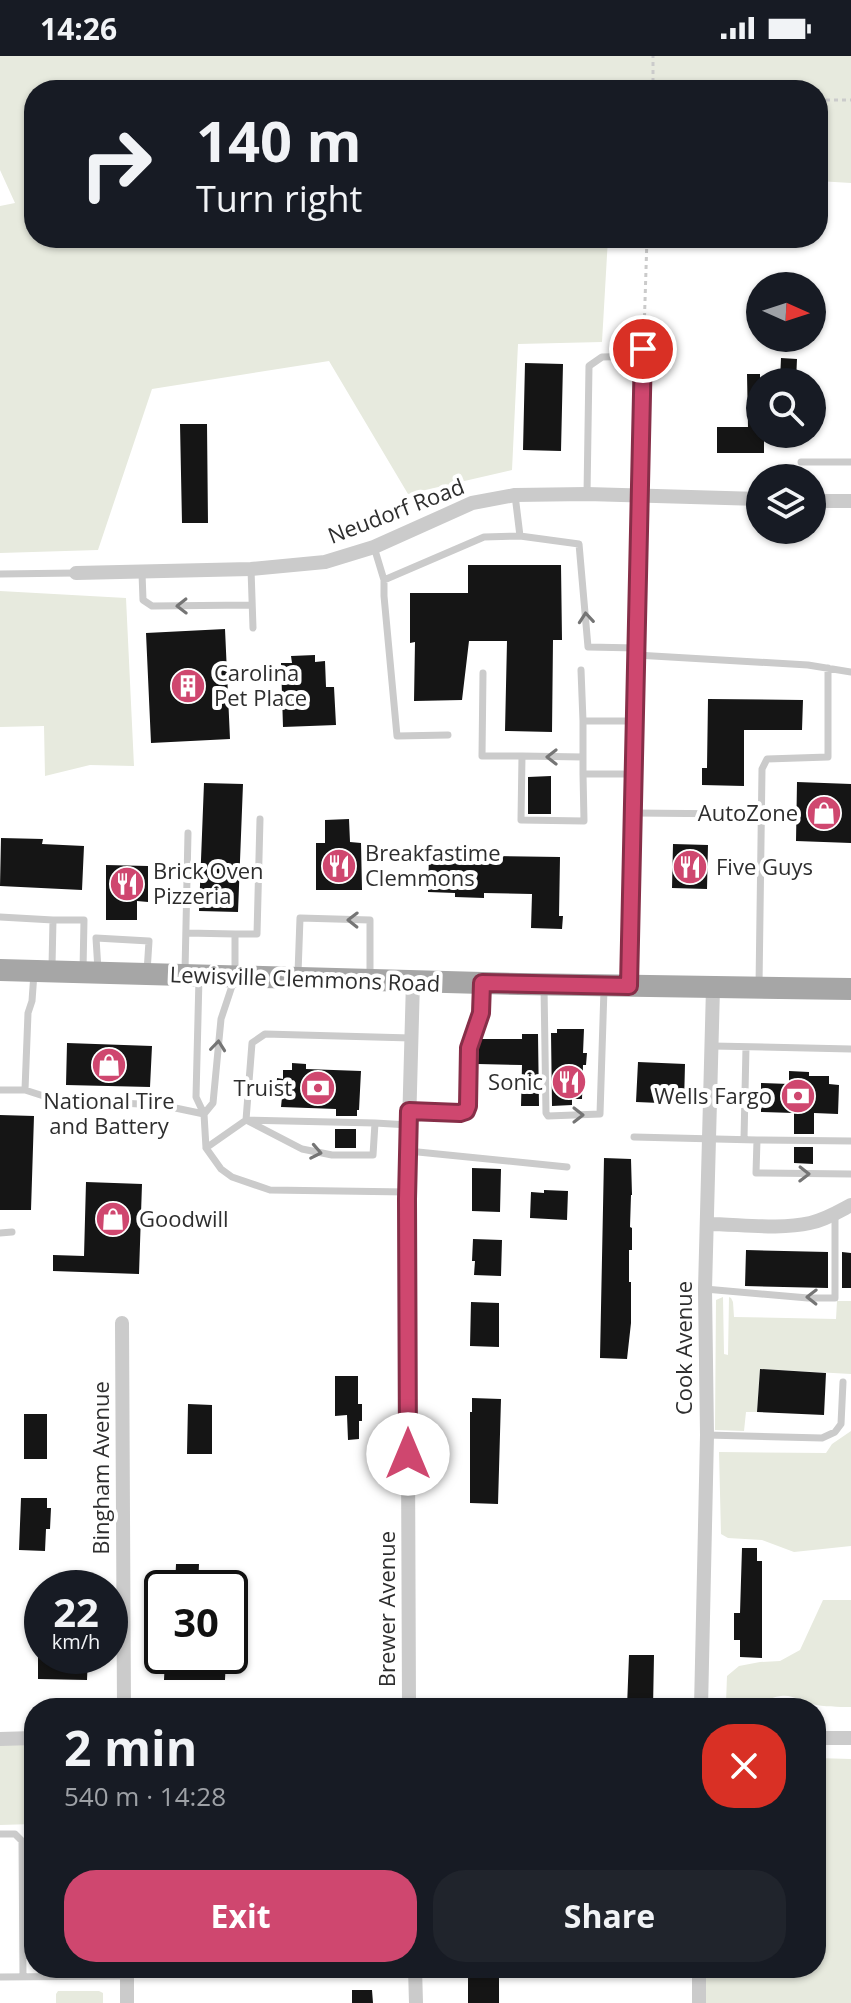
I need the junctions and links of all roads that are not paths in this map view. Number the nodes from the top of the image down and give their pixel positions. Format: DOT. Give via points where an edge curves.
graph roads {
  1 [pos="643,353"];
  2 [pos="801,462"];
  3 [pos="851,462"];
  4 [pos="587,494"];
  5 [pos="515,495"];
  6 [pos="640,497"];
  7 [pos="746,499"];
  8 [pos="826,501"];
  9 [pos="851,501"];
  10 [pos="520,536"];
  11 [pos="374,547"];
  12 [pos="251,569"];
  13 [pos="142,572"];
  14 [pos="76,573"];
  15 [pos="0,574"];
  16 [pos="384,580"];
  17 [pos="251,605"];
  18 [pos="253,628"];
  19 [pos="636,652"];
  20 [pos="828,668"];
  21 [pos="581,670"];
  22 [pos="851,672"];
  23 [pos="483,673"];
  24 [pos="583,721"];
  25 [pos="635,721"];
  26 [pos="448,735"];
  27 [pos="522,756"];
  28 [pos="583,757"];
  29 [pos="583,774"];
  30 [pos="634,774"];
  31 [pos="633,813"];
  32 [pos="741,814"];
  33 [pos="260,819"];
  34 [pos="188,833"];
  35 [pos="0,917"];
  36 [pos="53,920"];
  37 [pos="186,933"];
  38 [pos="235,934"];
  39 [pos="0,970"];
  40 [pos="43,971"];
  41 [pos="90,972"];
  42 [pos="147,975"];
  43 [pos="192,975"];
  44 [pos="235,977"];
  45 [pos="297,979"];
  46 [pos="370,980"];
  47 [pos="413,981"];
  48 [pos="482,983"];
  49 [pos="544,985"];
  50 [pos="604,986"];
  51 [pos="629,986"];
  52 [pos="713,988"];
  53 [pos="759,988"];
  54 [pos="851,989"];
  55 [pos="411,1038"];
  56 [pos="712,1046"];
  57 [pos="746,1047"];
  58 [pos="851,1049"];
  59 [pos="0,1090"];
  60 [pos="25,1090"];
  61 [pos="204,1114"];
  62 [pos="409,1118"];
  63 [pos="246,1120"];
  64 [pos="375,1123"];
  65 [pos="634,1137"];
  66 [pos="709,1139"];
  67 [pos="744,1139"];
  68 [pos="757,1140"];
  69 [pos="851,1141"];
  70 [pos="206,1148"];
  71 [pos="408,1151"];
  72 [pos="567,1167"];
  73 [pos="851,1174"];
  74 [pos="407,1192"];
  75 [pos="851,1205"];
  76 [pos="835,1214"];
  77 [pos="707,1224"];
  78 [pos="12,1232"];
  79 [pos="0,1233"];
  80 [pos="705,1289"];
  81 [pos="122,1323"];
  82 [pos="843,1382"];
  83 [pos="707,1435"];
  84 [pos="124,1698"];
  85 [pos="409,1698"];
  86 [pos="701,1698"];
  87 [pos="24,1738"];
  88 [pos="826,1738"];
  89 [pos="851,1738"];
  90 [pos="0,1739"];
  91 [pos="0,1834"];
  92 [pos="23,1976"];
  93 [pos="0,1977"];
  94 [pos="127,1978"];
  95 [pos="415,1978"];
  96 [pos="699,1978"];
  97 [pos="127,2003"];
  98 [pos="416,2003"];
  99 [pos="699,2003"];
  1 -- 4 [label="lane" via="602,357 589,366"];
  1 -- 6 [label="street"];
  2 -- 3 [label="lane"];
  4 -- 5 [label="street, Neudorf Road"];
  4 -- 6 [label="street, Neudorf Road"];
  5 -- 10 [label="lane"];
  5 -- 11 [label="street, Neudorf Road" via="472,503"];
  6 -- 7 [label="street, Neudorf Road"];
  6 -- 19 [label="street"];
  8 -- 9 [label="street"];
  10 -- 16 [label="lane" via="484,537"];
  19 -- 10 [label="lane, one-way" via="588,647 579,544"];
  11 -- 12 [label="street, Neudorf Road" via="325,562"];
  11 -- 16 [label="lane"];
  12 -- 13 [label="street, Neudorf Road"];
  12 -- 17 [label="lane"];
  13 -- 14 [label="street, Neudorf Road"];
  17 -- 13 [label="lane, one-way" via="152,606 143,600"];
  14 -- 15 [label="lane, Neudorf Road"];
  16 -- 26 [label="lane" via="397,736"];
  17 -- 18 [label="lane"];
  19 -- 20 [label="lane"];
  19 -- 25 [label="street"];
  20 -- 22 [label="lane"];
  20 -- 53 [label="lane" via="828,757 767,759 762,769"];
  21 -- 24 [label="lane"];
  23 -- 27 [label="lane" via="482,756"];
  24 -- 25 [label="lane"];
  24 -- 28 [label="lane"];
  25 -- 30 [label="street"];
  28 -- 27 [label="lane, one-way"];
  27 -- 29 [label="lane" via="521,820 584,821"];
  28 -- 29 [label="lane"];
  29 -- 30 [label="lane"];
  30 -- 31 [label="street"];
  31 -- 32 [label="lane"];
  31 -- 51 [label="street"];
  33 -- 38 [label="lane" via="257,934"];
  34 -- 37 [label="lane"];
  35 -- 36 [label="lane"];
  36 -- 40 [label="lane"];
  36 -- 41 [label="lane" via="84,920"];
  37 -- 38 [label="lane"];
  37 -- 43 [label="lane"];
  38 -- 44 [label="lane"];
  39 -- 40 [label="main road, Lewisville Clemmons Road"];
  40 -- 41 [label="main road, Lewisville Clemmons Road"];
  40 -- 60 [label="lane" via="28,1013"];
  41 -- 42 [label="main road, Lewisville Clemmons Road"];
  41 -- 42 [label="lane" via="96,938 149,941"];
  42 -- 43 [label="main road, Lewisville Clemmons Road"];
  43 -- 44 [label="main road, Lewisville Clemmons Road"];
  43 -- 61 [label="lane" via="196,1097"];
  44 -- 45 [label="main road, Lewisville Clemmons Road"];
  61 -- 44 [label="lane, one-way" via="213,1103 221,1019"];
  45 -- 46 [label="main road, Lewisville Clemmons Road"];
  46 -- 45 [label="lane, one-way" via="370,920 300,918"];
  46 -- 47 [label="main road, Lewisville Clemmons Road"];
  47 -- 48 [label="main road, Lewisville Clemmons Road"];
  47 -- 55 [label="street, Brewer Avenue"];
  48 -- 49 [label="main road, Lewisville Clemmons Road"];
  48 -- 62 [label="lane" via="481,1013 469,1048 466,1111"];
  49 -- 50 [label="main road, Lewisville Clemmons Road"];
  49 -- 50 [label="lane, one-way" via="548,1116 600,1114"];
  50 -- 51 [label="main road, Lewisville Clemmons Road"];
  51 -- 52 [label="main road, Lewisville Clemmons Road"];
  52 -- 53 [label="main road, Lewisville Clemmons Road"];
  52 -- 56 [label="street, Cook Avenue"];
  53 -- 54 [label="main road, Lewisville Clemmons Road"];
  55 -- 62 [label="street, Brewer Avenue"];
  55 -- 63 [label="lane" via="265,1034 252,1043"];
  56 -- 57 [label="lane"];
  56 -- 66 [label="street, Cook Avenue"];
  57 -- 58 [label="lane"];
  57 -- 67 [label="lane"];
  59 -- 60 [label="lane"];
  60 -- 61 [label="lane" via="56,1100 161,1105"];
  61 -- 70 [label="lane"];
  62 -- 64 [label="lane"];
  62 -- 71 [label="street, Brewer Avenue"];
  63 -- 64 [label="lane"];
  63 -- 64 [label="lane, one-way" via="302,1149 332,1155 373,1155"];
  63 -- 70 [label="lane"];
  65 -- 66 [label="lane"];
  66 -- 67 [label="lane"];
  66 -- 77 [label="street, Cook Avenue"];
  67 -- 68 [label="lane"];
  68 -- 69 [label="lane"];
  68 -- 73 [label="lane, one-way" via="756,1173"];
  70 -- 74 [label="lane" via="232,1177 270,1190"];
  71 -- 72 [label="lane"];
  71 -- 74 [label="street, Brewer Avenue"];
  74 -- 85 [label="street, Brewer Avenue"];
  75 -- 76 [label="street"];
  76 -- 77 [label="street" via="793,1225"];
  76 -- 80 [label="lane, one-way" via="835,1298"];
  77 -- 80 [label="street, Cook Avenue"];
  78 -- 79 [label="lane"];
  80 -- 83 [label="street, Cook Avenue"];
  81 -- 84 [label="street, Bingham Avenue"];
  82 -- 83 [label="lane" via="841,1424 822,1438"];
  83 -- 86 [label="street, Cook Avenue"];
  87 -- 90 [label="street"];
  88 -- 89 [label="street"];
  91 -- 92 [label="lane" via="15,1834 22,1841"];
  92 -- 93 [label="lane"];
  94 -- 97 [label="street"];
  95 -- 98 [label="street"];
  96 -- 99 [label="street"];
}
